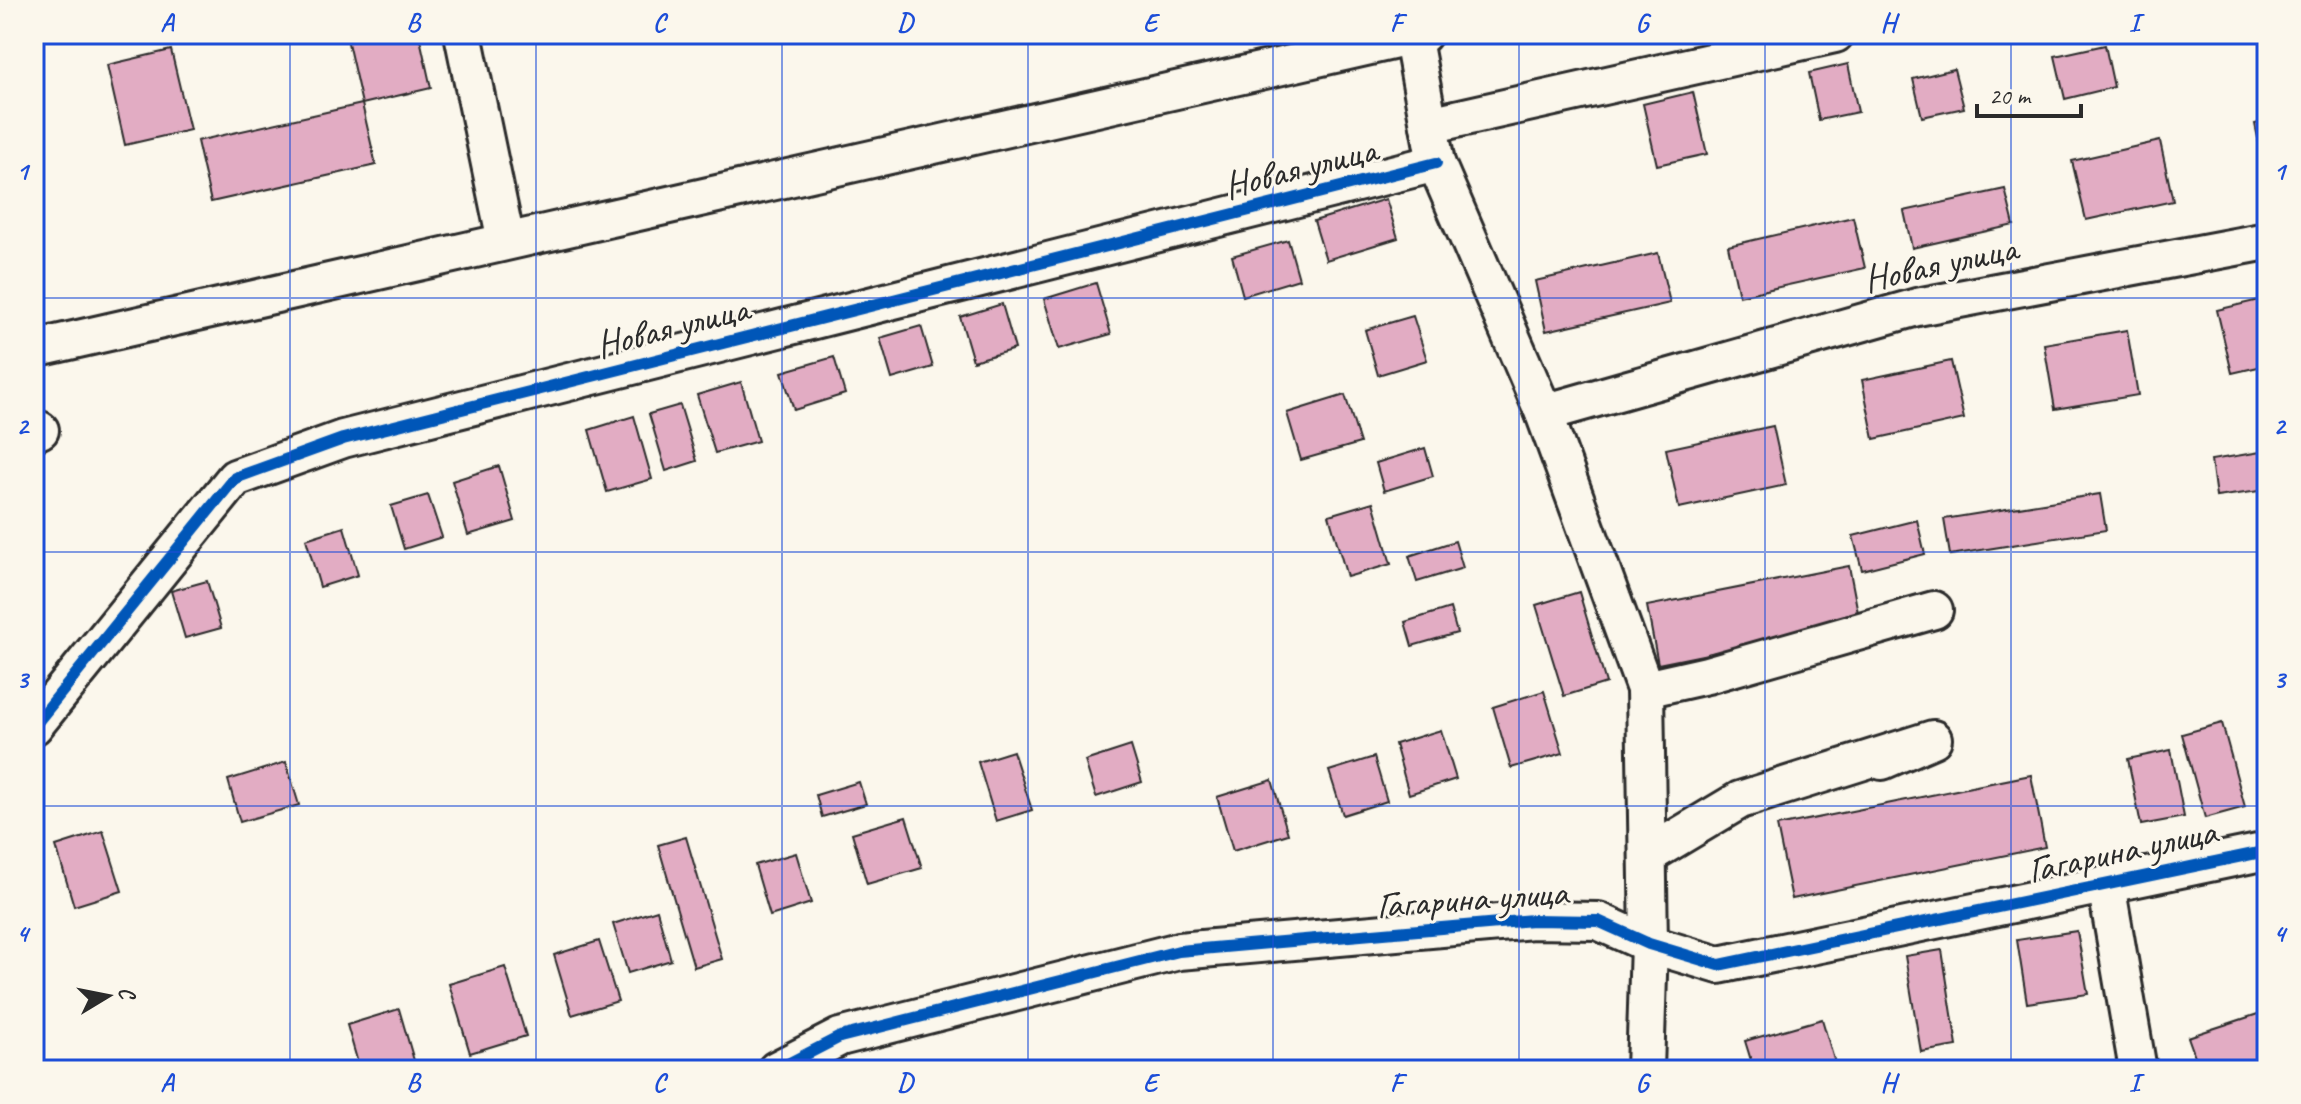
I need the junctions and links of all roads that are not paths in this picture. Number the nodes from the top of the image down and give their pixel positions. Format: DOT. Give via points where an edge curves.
graph roads {
  1 [pos="463,34"];
  2 [pos="1835,34"];
  3 [pos="1416,35"];
  4 [pos="1429,125"];
  5 [pos="1436,163"];
  6 [pos="506,241"];
  7 [pos="2267,241"];
  8 [pos="34,349"];
  9 [pos="1544,413"];
  10 [pos="1934,610"];
  11 [pos="1645,689"];
  12 [pos="34,726"];
  13 [pos="1882,761"];
  14 [pos="2267,851"];
  15 [pos="1648,855"];
  16 [pos="2106,884"];
  17 [pos="1649,944"];
  18 [pos="776,1070"];
  19 [pos="1645,1070"];
  20 [pos="2138,1070"];
  1 -- 6 [label="street"];
  2 -- 4 [label="street, Новая улица"];
  3 -- 4 [label="street"];
  3 -- 6 [label="street"];
  4 -- 5 [label="street"];
  5 -- 9 [label="street"];
  5 -- 12 [label="street, Новая улица" via="343,439 235,478"];
  6 -- 8 [label="street"];
  7 -- 9 [label="street, Новая улица" via="1917,307"];
  9 -- 11 [label="street"];
  10 -- 11 [label="street"];
  11 -- 15 [label="street"];
  13 -- 15 [label="street" via="1933,739 1740,800"];
  14 -- 16 [label="street, Гагарина улица"];
  15 -- 17 [label="street"];
  16 -- 17 [label="street, Гагарина улица" via="1719,965"];
  16 -- 20 [label="street"];
  17 -- 18 [label="street, Гагарина улица" via="1598,921 1533,920 1179,951 840,1037"];
  17 -- 19 [label="street"];
}
